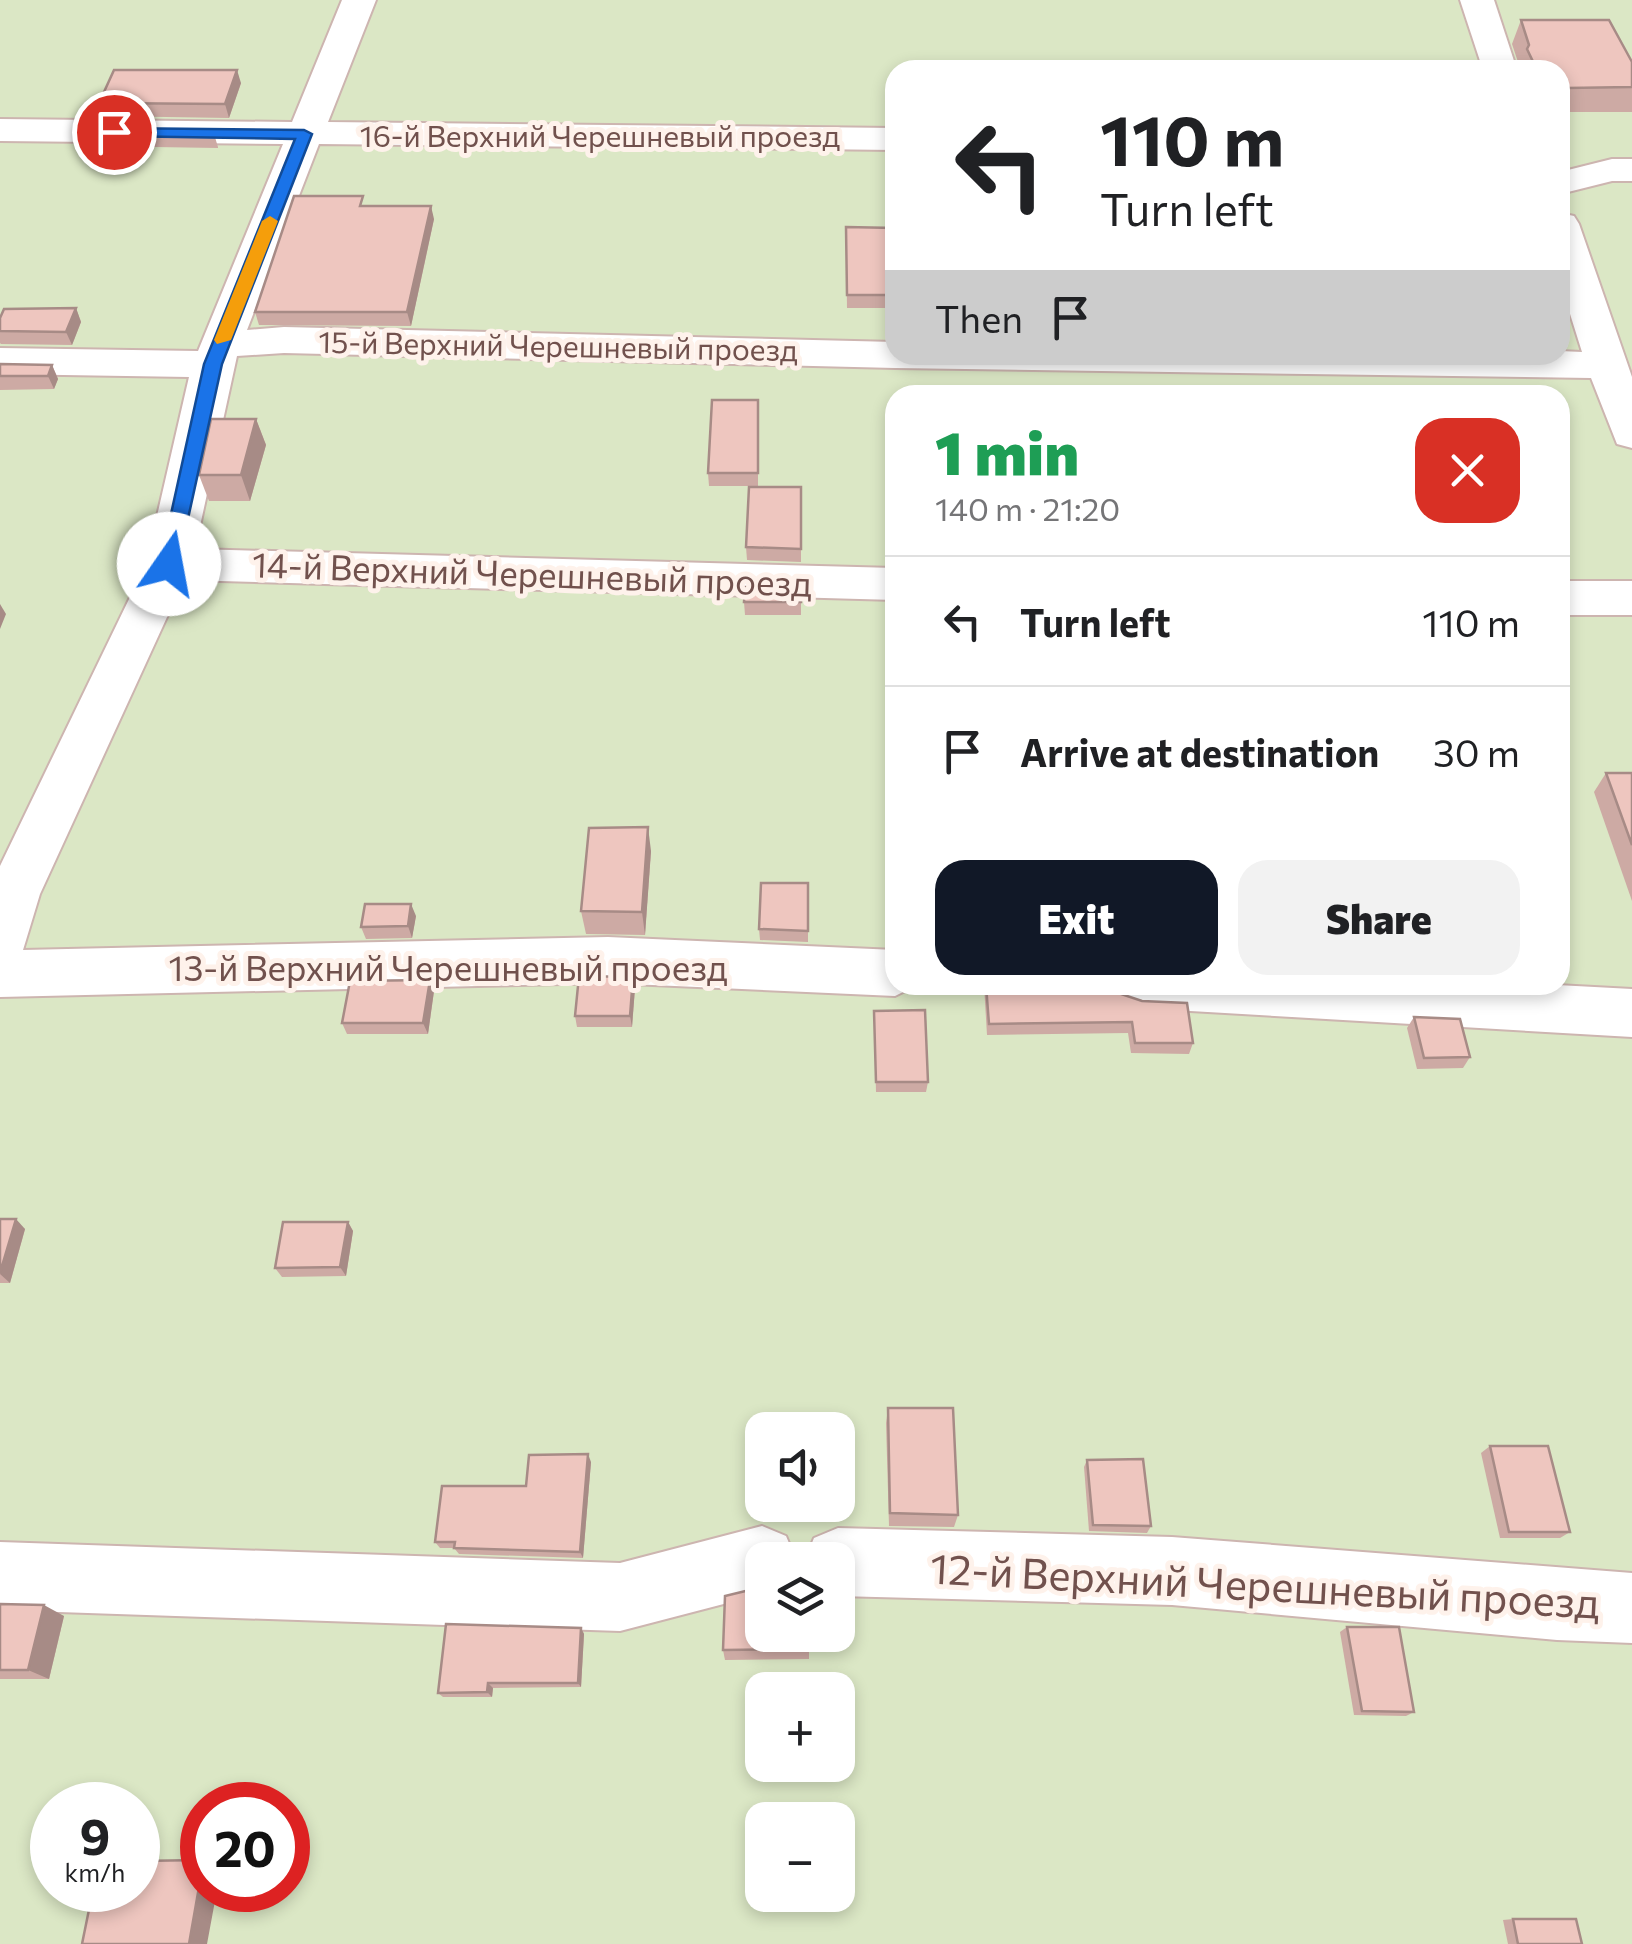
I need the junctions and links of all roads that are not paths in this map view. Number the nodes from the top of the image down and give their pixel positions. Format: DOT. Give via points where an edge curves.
graph roads {
  1 [pos="359,0"];
  2 [pos="1477,0"];
  3 [pos="1497,60"];
  4 [pos="0,130"];
  5 [pos="304,134"];
  6 [pos="885,139"];
  7 [pos="1632,170"];
  8 [pos="1570,180"];
  9 [pos="1570,248"];
  10 [pos="1570,350"];
  11 [pos="1613,350"];
  12 [pos="217,354"];
  13 [pos="885,355"];
  14 [pos="0,361"];
  15 [pos="1632,434"];
  16 [pos="169,564"];
  17 [pos="885,584"];
  18 [pos="1570,598"];
  19 [pos="1632,598"];
  20 [pos="0,942"];
  21 [pos="0,974"];
  22 [pos="885,974"];
  23 [pos="1322,995"];
  24 [pos="1632,1012"];
  25 [pos="855,1562"];
  26 [pos="745,1564"];
  27 [pos="0,1576"];
  28 [pos="1632,1608"];
  1 -- 5 [label="lane"];
  2 -- 3 [label="lane"];
  4 -- 5 [label="lane, 16-й Верхний Черешневый проезд"];
  5 -- 6 [label="lane, 16-й Верхний Черешневый проезд"];
  5 -- 12 [label="lane"];
  7 -- 8 [label="lane"];
  9 -- 11 [label="lane"];
  10 -- 11 [label="lane, 15-й Верхний Черешневый проезд"];
  11 -- 15 [label="lane"];
  12 -- 13 [label="lane, 15-й Верхний Черешневый проезд" via="284,340"];
  12 -- 14 [label="lane, 15-й Верхний Черешневый проезд"];
  12 -- 16 [label="lane"];
  16 -- 17 [label="lane, 14-й Верхний Черешневый проезд"];
  16 -- 20 [label="lane" via="14,894"];
  18 -- 19 [label="lane"];
  21 -- 22 [label="lane, 13-й Верхний Черешневый проезд" via="608,960"];
  23 -- 24 [label="lane"];
  25 -- 28 [label="lane, 12-й Верхний Черешневый проезд" via="1172,1571"];
  26 -- 27 [label="lane" via="620,1597"];
}
